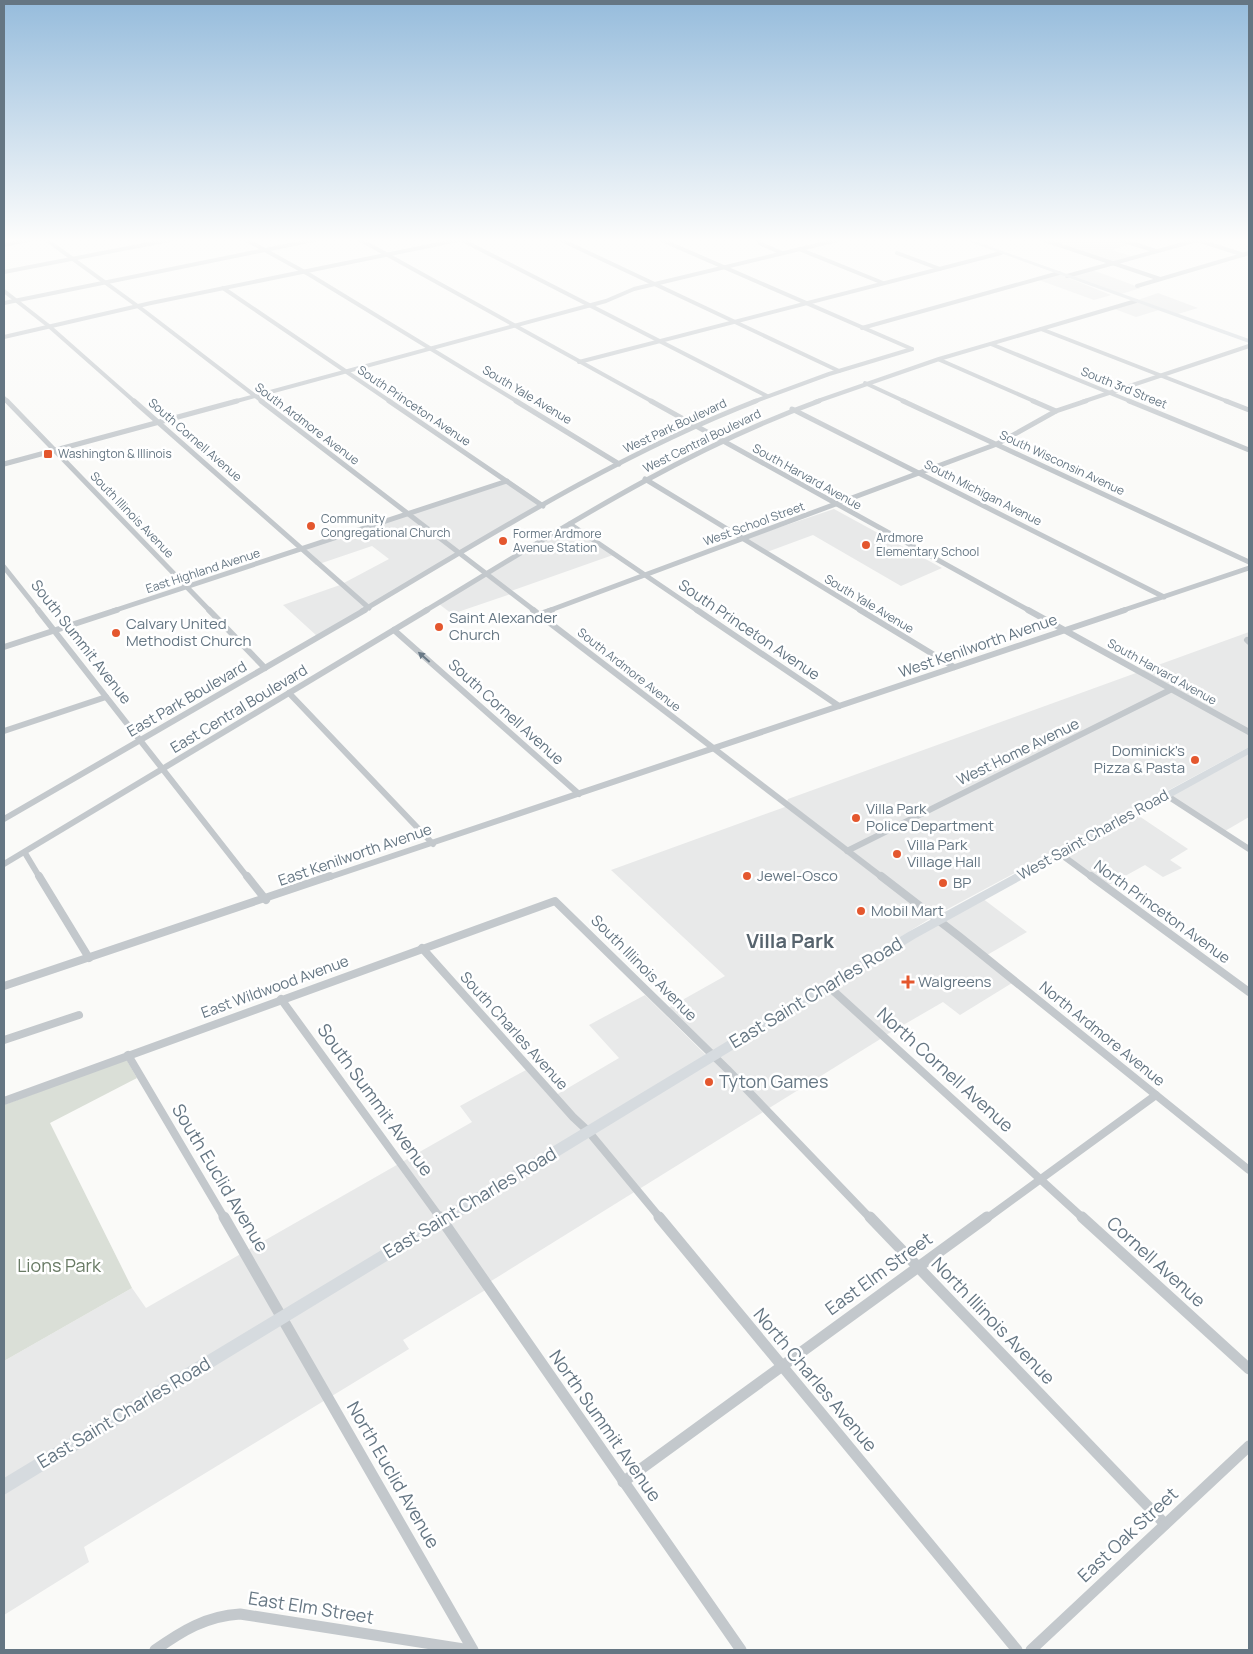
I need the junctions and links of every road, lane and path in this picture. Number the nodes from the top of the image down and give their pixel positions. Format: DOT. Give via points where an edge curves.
graph roads {
  1 [pos="36,315"];
  2 [pos="100,315"];
  3 [pos="150,315"];
  4 [pos="263,315"];
  5 [pos="375,315"];
  6 [pos="496,315"];
  7 [pos="556,315"];
  8 [pos="608,315"];
  9 [pos="720,315"];
  10 [pos="761,315"];
  11 [pos="832,315"];
  12 [pos="908,315"];
  13 [pos="1088,315"];
  14 [pos="1176,315"];
  15 [pos="734,322"];
  16 [pos="515,326"];
  17 [pos="50,327"];
  18 [pos="862,328"];
  19 [pos="1042,329"];
  20 [pos="4,337"];
  21 [pos="659,341"];
  22 [pos="1249,341"];
  23 [pos="991,344"];
  24 [pos="1249,346"];
  25 [pos="431,349"];
  26 [pos="940,360"];
  27 [pos="579,362"];
  28 [pos="839,371"];
  29 [pos="346,372"];
  30 [pos="1160,375"];
  31 [pos="865,383"];
  32 [pos="1110,392"];
  33 [pos="255,396"];
  34 [pos="767,396"];
  35 [pos="4,398"];
  36 [pos="792,410"];
  37 [pos="1249,410"];
  38 [pos="1056,411"];
  39 [pos="158,422"];
  40 [pos="695,426"];
  41 [pos="721,441"];
  42 [pos="997,444"];
  43 [pos="1248,448"];
  44 [pos="54,450"];
  45 [pos="4,464"];
  46 [pos="620,464"];
  47 [pos="919,473"];
  48 [pos="646,479"];
  49 [pos="507,481"];
  50 [pos="836,504"];
  51 [pos="543,506"];
  52 [pos="409,514"];
  53 [pos="570,524"];
  54 [pos="743,539"];
  55 [pos="302,549"];
  56 [pos="460,553"];
  57 [pos="1249,562"];
  58 [pos="4,567"];
  59 [pos="1249,568"];
  60 [pos="488,574"];
  61 [pos="646,575"];
  62 [pos="186,587"];
  63 [pos="1164,597"];
  64 [pos="369,608"];
  65 [pos="540,614"];
  66 [pos="394,630"];
  67 [pos="1064,630"];
  68 [pos="54,631"];
  69 [pos="4,647"];
  70 [pos="954,667"];
  71 [pos="265,668"];
  72 [pos="1172,690"];
  73 [pos="289,694"];
  74 [pos="106,697"];
  75 [pos="839,706"];
  76 [pos="4,732"];
  77 [pos="1249,732"];
  78 [pos="140,740"];
  79 [pos="714,748"];
  80 [pos="1249,750"];
  81 [pos="163,769"];
  82 [pos="579,794"];
  83 [pos="1166,795"];
  84 [pos="4,819"];
  85 [pos="433,844"];
  86 [pos="1249,849"];
  87 [pos="847,850"];
  88 [pos="25,853"];
  89 [pos="1059,854"];
  90 [pos="4,864"];
  91 [pos="266,900"];
  92 [pos="555,901"];
  93 [pos="938,920"];
  94 [pos="422,948"];
  95 [pos="89,958"];
  96 [pos="4,986"];
  97 [pos="828,986"];
  98 [pos="1249,992"];
  99 [pos="281,999"];
  100 [pos="79,1015"];
  101 [pos="4,1040"];
  102 [pos="128,1055"];
  103 [pos="713,1056"];
  104 [pos="1156,1095"];
  105 [pos="4,1101"];
  106 [pos="588,1131"];
  107 [pos="1249,1170"];
  108 [pos="1040,1179"];
  109 [pos="442,1220"];
  110 [pos="918,1267"];
  111 [pos="283,1317"];
  112 [pos="782,1366"];
  113 [pos="1249,1369"];
  114 [pos="1249,1446"];
  115 [pos="622,1482"];
  116 [pos="4,1487"];
  117 [pos="1165,1524"];
  118 [pos="155,1650"];
  119 [pos="472,1650"];
  120 [pos="741,1650"];
  121 [pos="1017,1650"];
  122 [pos="1031,1650"];
  1 -- 17 [label="street, South Cornell Avenue"];
  2 -- 17 [label="street"];
  3 -- 33 [label="street, South Ardmore Avenue"];
  4 -- 29 [label="street, South Princeton Avenue"];
  5 -- 25 [label="street, South Yale Avenue"];
  6 -- 16 [label="street, South Harvard Avenue"];
  7 -- 16 [label="street"];
  8 -- 21 [label="street"];
  9 -- 15 [label="street"];
  10 -- 15 [label="street"];
  11 -- 18 [label="street"];
  12 -- 18 [label="street"];
  13 -- 19 [label="street, West Central Boulevard"];
  14 -- 22 [label="main road"];
  15 -- 21 [label="street"];
  15 -- 28 [label="street"];
  16 -- 25 [label="street"];
  16 -- 27 [label="street, South Harvard Avenue"];
  17 -- 20 [label="street"];
  17 -- 39 [label="street, South Cornell Avenue"];
  18 -- 28 [label="street, West Park Boulevard" via="912,349"];
  19 -- 23 [label="street, West Central Boulevard"];
  19 -- 30 [label="street"];
  21 -- 27 [label="street"];
  21 -- 34 [label="street"];
  23 -- 26 [label="street, West Central Boulevard"];
  23 -- 32 [label="street, South 3rd Street"];
  24 -- 30 [label="street, West School Street"];
  25 -- 29 [label="street"];
  25 -- 46 [label="street, South Yale Avenue"];
  26 -- 31 [label="street, West Central Boulevard"];
  26 -- 38 [label="street"];
  27 -- 40 [label="street, South Harvard Avenue"];
  28 -- 34 [label="street, West Park Boulevard"];
  29 -- 33 [label="street"];
  29 -- 49 [label="street, South Princeton Avenue"];
  30 -- 32 [label="street, West School Street"];
  30 -- 37 [label="street"];
  31 -- 36 [label="street, West Central Boulevard"];
  31 -- 42 [label="street, South Wisconsin Avenue"];
  32 -- 38 [label="street, West School Street"];
  32 -- 43 [label="street, South 3rd Street"];
  33 -- 39 [label="street"];
  33 -- 52 [label="street, South Ardmore Avenue"];
  34 -- 40 [label="street, West Park Boulevard"];
  35 -- 44 [label="street, South Illinois Avenue"];
  36 -- 41 [label="street, West Central Boulevard"];
  36 -- 47 [label="street, South Michigan Avenue"];
  38 -- 42 [label="street, West School Street"];
  39 -- 44 [label="street"];
  39 -- 55 [label="street, South Cornell Avenue"];
  40 -- 41 [label="street, South Harvard Avenue"];
  40 -- 46 [label="street, West Park Boulevard"];
  41 -- 48 [label="street, West Central Boulevard"];
  41 -- 50 [label="street, South Harvard Avenue"];
  42 -- 47 [label="street, West School Street"];
  42 -- 57 [label="street, South Wisconsin Avenue"];
  44 -- 45 [label="street"];
  44 -- 62 [label="street, South Illinois Avenue"];
  46 -- 51 [label="street, West Park Boulevard"];
  47 -- 50 [label="street, West School Street"];
  47 -- 63 [label="street, South Michigan Avenue"];
  48 -- 53 [label="street, West Central Boulevard"];
  48 -- 54 [label="street, South Yale Avenue"];
  49 -- 51 [label="street, South Princeton Avenue"];
  49 -- 52 [label="street, East Highland Avenue"];
  50 -- 54 [label="street, West School Street"];
  50 -- 67 [label="street, South Harvard Avenue"];
  51 -- 56 [label="street, West Park Boulevard"];
  52 -- 55 [label="street, East Highland Avenue"];
  52 -- 56 [label="street, South Ardmore Avenue"];
  53 -- 60 [label="street, West Central Boulevard"];
  53 -- 61 [label="street, South Princeton Avenue"];
  54 -- 61 [label="street, West School Street"];
  54 -- 70 [label="street, South Yale Avenue"];
  55 -- 62 [label="street, East Highland Avenue"];
  55 -- 64 [label="street, South Cornell Avenue"];
  56 -- 60 [label="street, South Ardmore Avenue"];
  56 -- 64 [label="street, East Park Boulevard"];
  58 -- 68 [label="street, South Summit Avenue"];
  59 -- 63 [label="street, West Kenilworth Avenue"];
  60 -- 65 [label="street, South Ardmore Avenue"];
  60 -- 66 [label="street, East Central Boulevard"];
  61 -- 65 [label="street, West School Street"];
  61 -- 75 [label="street, South Princeton Avenue"];
  62 -- 68 [label="street, East Highland Avenue"];
  62 -- 71 [label="street, South Illinois Avenue"];
  63 -- 67 [label="street, West Kenilworth Avenue"];
  64 -- 71 [label="street, East Park Boulevard"];
  65 -- 79 [label="street, South Ardmore Avenue"];
  66 -- 73 [label="street, East Central Boulevard"];
  82 -- 66 [label="street, South Cornell Avenue, one-way"];
  67 -- 70 [label="street, West Kenilworth Avenue"];
  67 -- 72 [label="street, South Harvard Avenue"];
  68 -- 69 [label="street, East Highland Avenue"];
  68 -- 74 [label="street, South Summit Avenue"];
  70 -- 75 [label="street, West Kenilworth Avenue"];
  71 -- 78 [label="street, East Park Boulevard"];
  72 -- 77 [label="street, South Harvard Avenue"];
  72 -- 87 [label="street, West Home Avenue"];
  73 -- 81 [label="street, East Central Boulevard"];
  73 -- 85 [label="street"];
  74 -- 76 [label="street"];
  74 -- 78 [label="street, South Summit Avenue"];
  75 -- 79 [label="street, West Kenilworth Avenue"];
  78 -- 81 [label="street, South Summit Avenue"];
  78 -- 84 [label="street, East Park Boulevard"];
  79 -- 82 [label="street, East Kenilworth Avenue"];
  79 -- 87 [label="street, South Ardmore Avenue"];
  80 -- 83 [label="main road, West Saint Charles Road"];
  81 -- 88 [label="street, East Central Boulevard"];
  81 -- 91 [label="street, South Summit Avenue"];
  82 -- 85 [label="street, East Kenilworth Avenue"];
  83 -- 86 [label="street"];
  83 -- 89 [label="main road, West Saint Charles Road"];
  85 -- 91 [label="street, East Kenilworth Avenue"];
  87 -- 93 [label="street, South Ardmore Avenue"];
  88 -- 90 [label="street, East Central Boulevard"];
  88 -- 95 [label="street"];
  89 -- 93 [label="main road, West Saint Charles Road"];
  89 -- 98 [label="street, North Princeton Avenue"];
  91 -- 95 [label="street, East Kenilworth Avenue"];
  92 -- 94 [label="street, East Wildwood Avenue"];
  92 -- 103 [label="street, South Illinois Avenue"];
  93 -- 97 [label="main road, East Saint Charles Road"];
  93 -- 104 [label="street, North Ardmore Avenue"];
  94 -- 99 [label="street, East Wildwood Avenue"];
  94 -- 106 [label="street, South Charles Avenue"];
  95 -- 96 [label="street, East Kenilworth Avenue"];
  97 -- 103 [label="main road, East Saint Charles Road"];
  97 -- 108 [label="street, North Cornell Avenue"];
  99 -- 102 [label="street, East Wildwood Avenue"];
  99 -- 109 [label="street, South Summit Avenue"];
  100 -- 101 [label="street"];
  102 -- 105 [label="street, East Wildwood Avenue"];
  102 -- 111 [label="street, South Euclid Avenue"];
  103 -- 106 [label="main road, East Saint Charles Road"];
  103 -- 110 [label="street, North Illinois Avenue"];
  104 -- 107 [label="street, North Ardmore Avenue"];
  104 -- 108 [label="street, East Elm Street"];
  106 -- 109 [label="main road, East Saint Charles Road"];
  106 -- 112 [label="street, North Charles Avenue"];
  108 -- 110 [label="street, East Elm Street"];
  108 -- 113 [label="street, Cornell Avenue"];
  109 -- 111 [label="main road, East Saint Charles Road"];
  109 -- 115 [label="street, North Summit Avenue"];
  110 -- 112 [label="street, East Elm Street"];
  110 -- 117 [label="street, North Illinois Avenue"];
  111 -- 116 [label="main road, East Saint Charles Road"];
  111 -- 119 [label="street, North Euclid Avenue"];
  112 -- 115 [label="street, East Elm Street"];
  112 -- 121 [label="street, North Charles Avenue"];
  114 -- 117 [label="street, East Oak Street"];
  115 -- 120 [label="street, North Summit Avenue"];
  117 -- 122 [label="street, East Oak Street"];
  118 -- 119 [label="street, East Elm Street" via="201,1620 222,1614 240,1614"];
}
